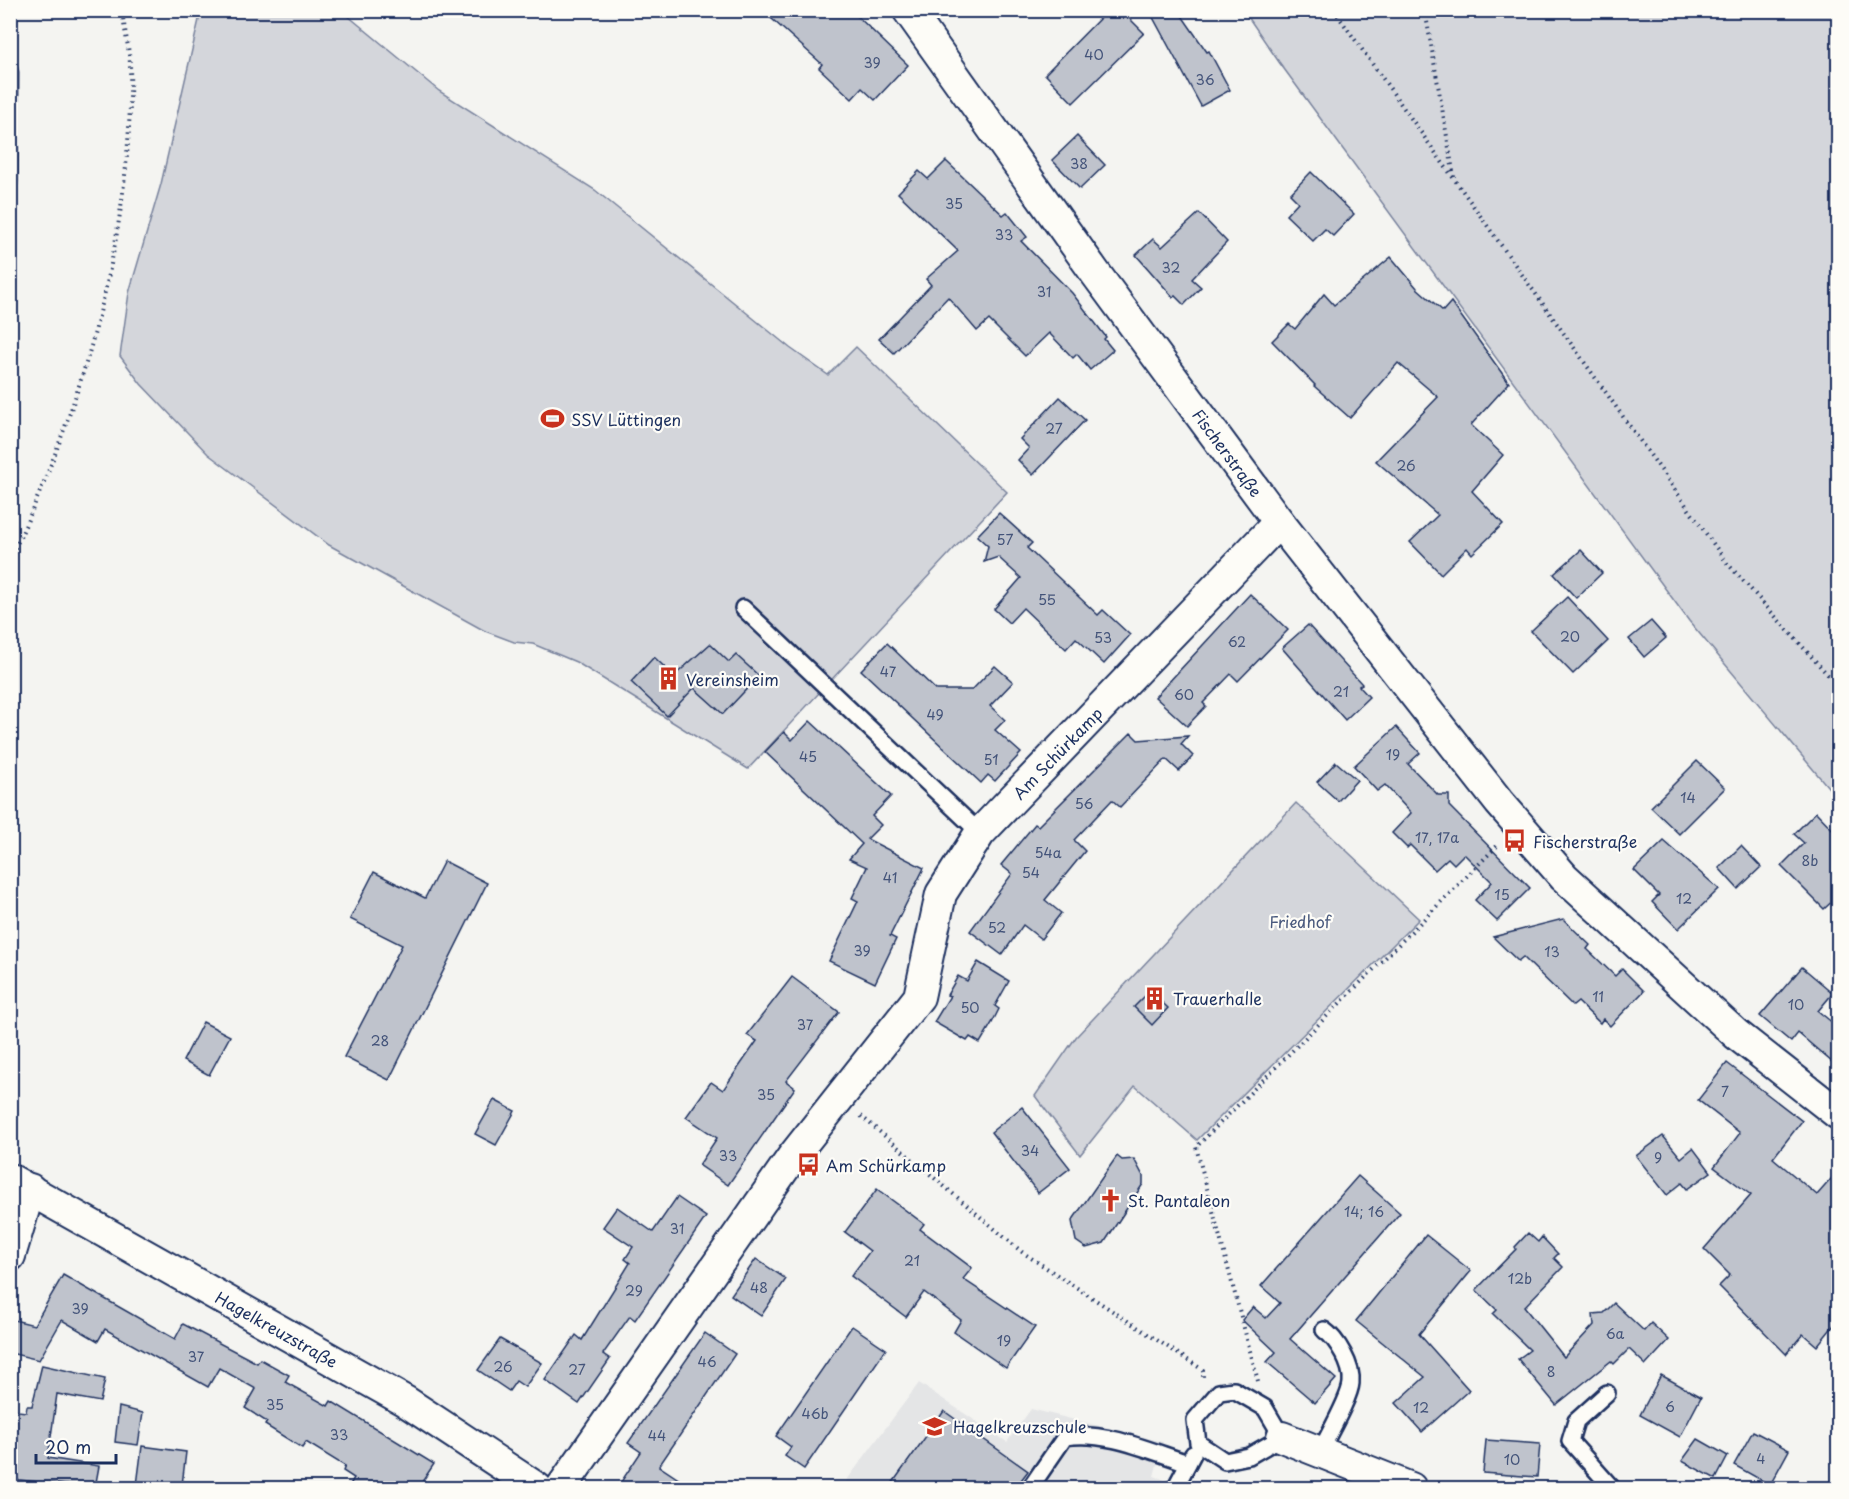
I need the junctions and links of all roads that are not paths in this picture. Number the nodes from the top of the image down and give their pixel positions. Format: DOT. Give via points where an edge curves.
graph roads {
  1 [pos="908,10"];
  2 [pos="1279,522"];
  3 [pos="743,608"];
  4 [pos="980,833"];
  5 [pos="1839,1114"];
  6 [pos="20,1184"];
  7 [pos="10,1256"];
  8 [pos="1324,1330"];
  9 [pos="1607,1393"];
  10 [pos="1282,1437"];
  11 [pos="1198,1443"];
  12 [pos="1320,1452"];
  13 [pos="1188,1463"];
  14 [pos="537,1488"];
  15 [pos="561,1488"];
  16 [pos="1030,1488"];
  17 [pos="1174,1488"];
  18 [pos="1411,1488"];
  19 [pos="1612,1488"];
  1 -- 2 [label="street, Fischerstraße"];
  2 -- 4 [label="street, Am Schürkamp"];
  2 -- 5 [label="street, Fischerstraße" via="1518,825 1564,877 1728,1026"];
  3 -- 4 [label="lane"];
  4 -- 15 [label="street, Am Schürkamp" via="941,894 919,997 793,1156"];
  6 -- 7 [label="street"];
  6 -- 14 [label="street, Hagelkreuzstraße" via="405,1401"];
  8 -- 12 [label="lane" via="1335,1337 1352,1383"];
  9 -- 19 [label="lane" via="1576,1421 1570,1441"];
  10 -- 11 [label="lane" via="1249,1456 1225,1461"];
  10 -- 11 [label="lane" via="1265,1408 1234,1390 1219,1392 1195,1420"];
  10 -- 12 [label="street"];
  11 -- 13 [label="lane"];
  12 -- 18 [label="street"];
  13 -- 16 [label="lane" via="1104,1438 1065,1437"];
  13 -- 17 [label="lane"];
}
